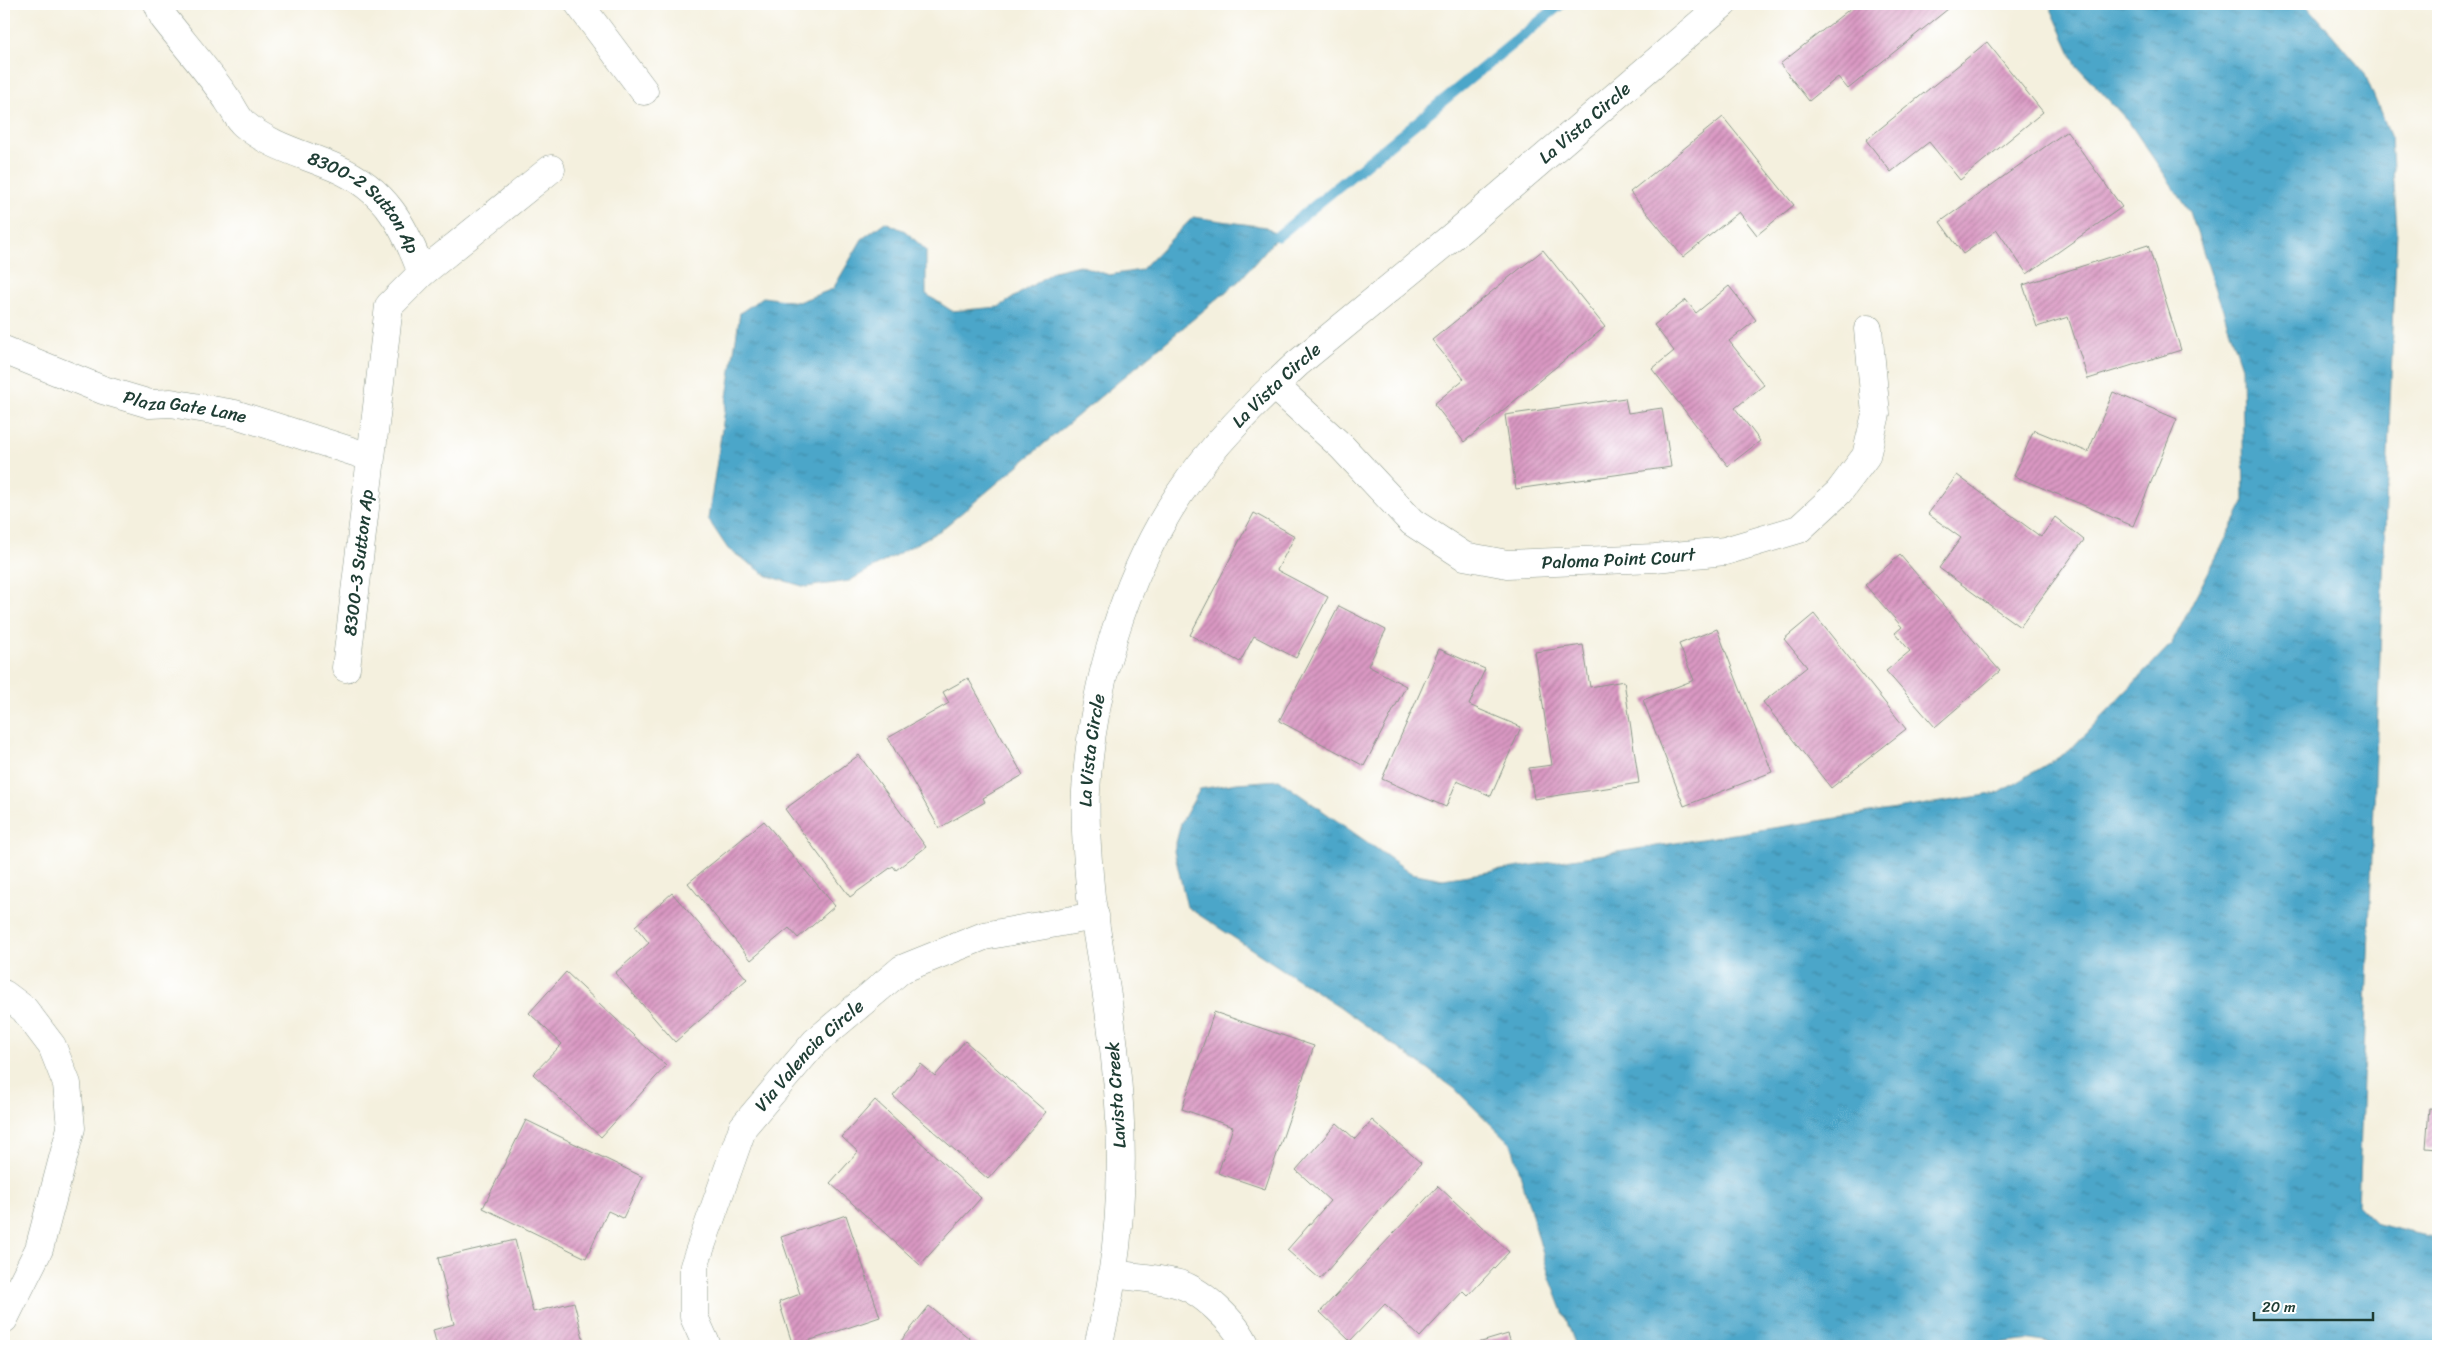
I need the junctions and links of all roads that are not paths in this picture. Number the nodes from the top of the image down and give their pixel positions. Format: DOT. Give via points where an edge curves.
graph roads {
  1 [pos="158,4"];
  2 [pos="579,4"];
  3 [pos="1723,4"];
  4 [pos="644,91"];
  5 [pos="551,169"];
  6 [pos="422,273"];
  7 [pos="1868,329"];
  8 [pos="4,350"];
  9 [pos="1274,385"];
  10 [pos="370,457"];
  11 [pos="346,668"];
  12 [pos="1095,916"];
  13 [pos="14,1002"];
  14 [pos="1113,1274"];
  15 [pos="4,1319"];
  16 [pos="707,1346"];
  17 [pos="1098,1346"];
  18 [pos="1246,1346"];
  1 -- 6 [label="street, 8300-2 Sutton Ap" via="164,18 242,123 278,146 362,181 387,205 407,233"];
  2 -- 4 [label="street"];
  3 -- 9 [label="street, La Vista Circle"];
  5 -- 6 [label="street"];
  6 -- 10 [label="street, 8300-2 Sutton Ap" via="389,306"];
  7 -- 9 [label="street, Paloma Point Court" via="1876,414 1866,456 1839,492 1799,529 1725,551 1655,558 1508,564 1464,556 1412,522 1342,447"];
  8 -- 10 [label="street, Plaza Gate Lane" via="103,390 150,404 171,402 235,414"];
  9 -- 12 [label="street, La Vista Circle" via="1229,431 1180,492 1141,562 1103,670 1094,714 1085,794 1091,900"];
  10 -- 11 [label="street, 8300-3 Sutton Ap"];
  12 -- 14 [label="street, Lavista Creek" via="1116,1059 1122,1171 1119,1240"];
  12 -- 16 [label="street, Via Valencia Circle" via="984,936 902,969 815,1042 743,1127 694,1266 694,1317"];
  13 -- 15 [label="street" via="52,1046 67,1084 72,1128 39,1249"];
  14 -- 17 [label="street"];
  14 -- 18 [label="street" via="1177,1283 1216,1305 1242,1336"];
}
